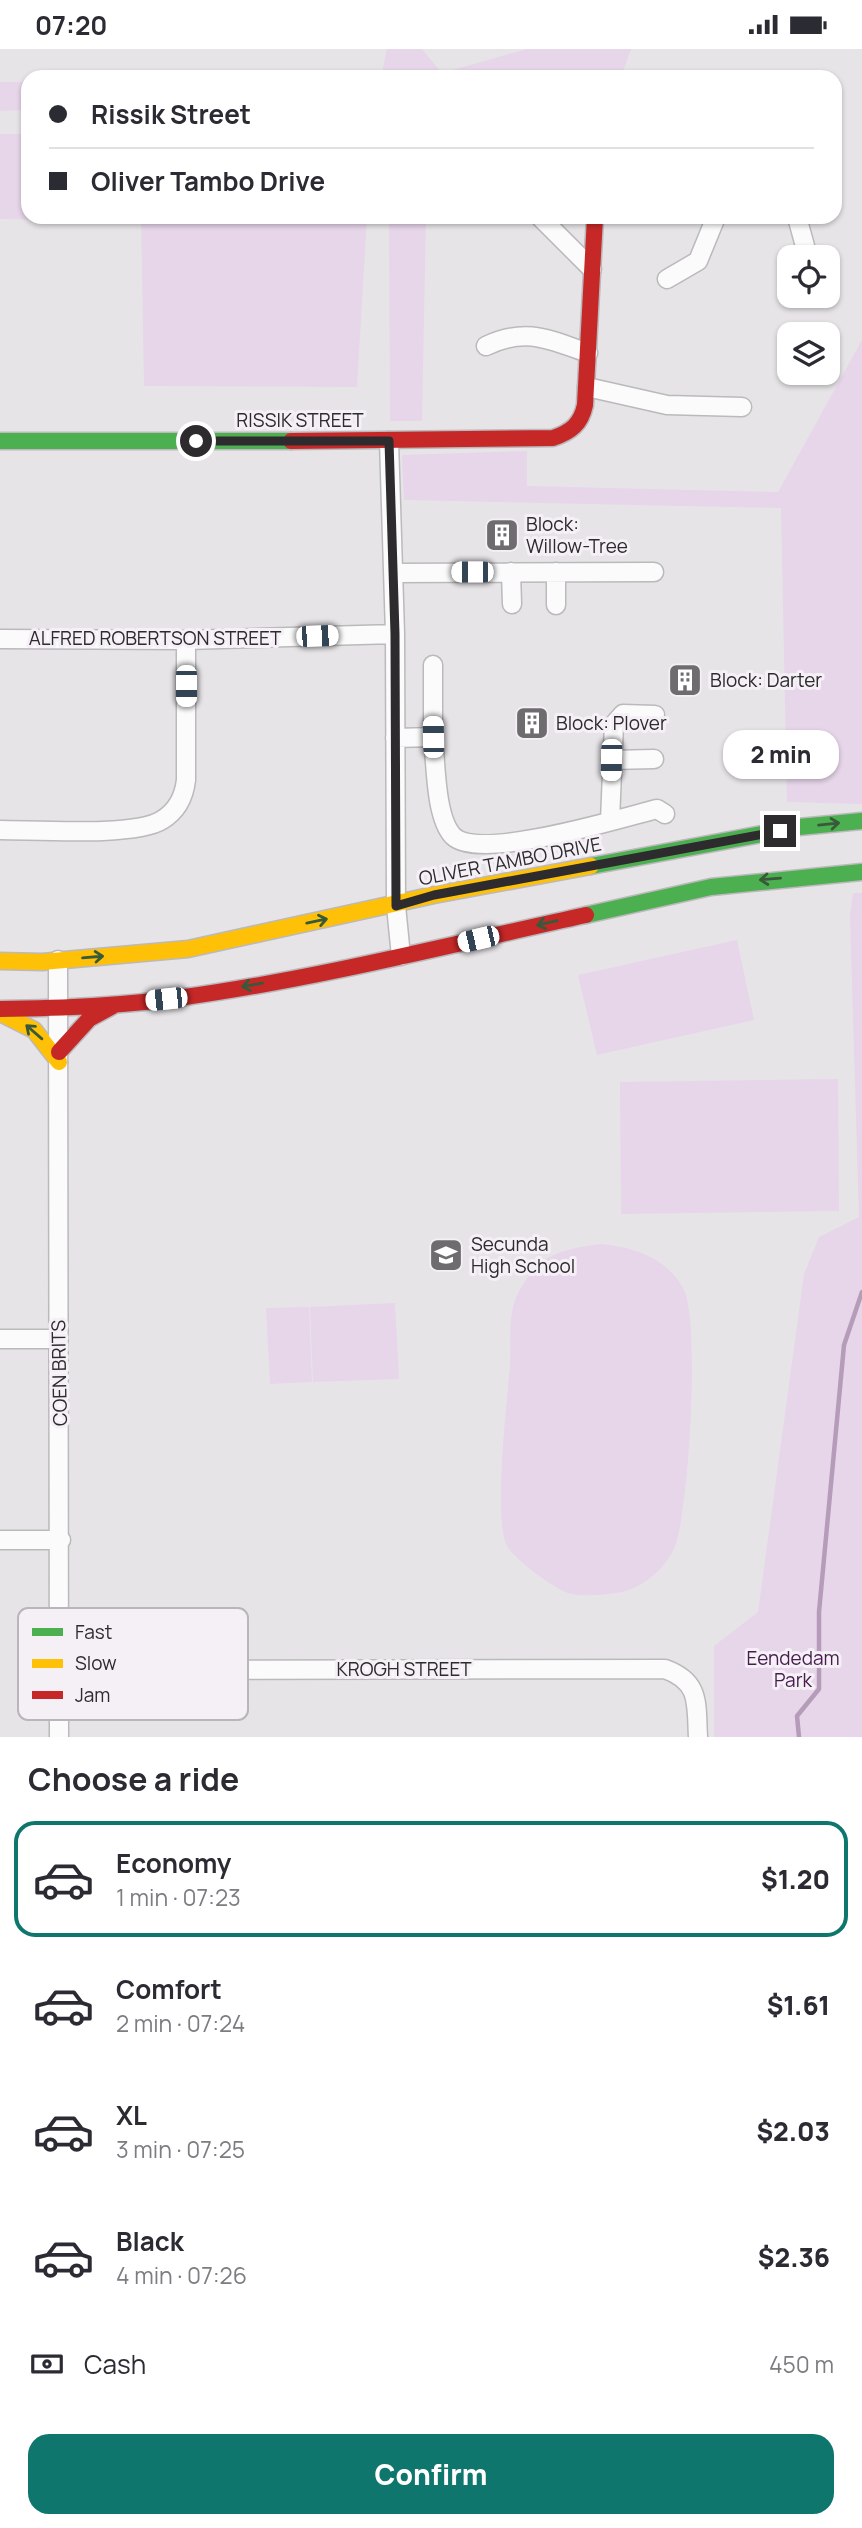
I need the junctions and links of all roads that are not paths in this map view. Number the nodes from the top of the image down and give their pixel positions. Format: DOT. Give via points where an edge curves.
graph roads {
  1 [pos="547,224"];
  2 [pos="595,224"];
  3 [pos="713,224"];
  4 [pos="799,224"];
  5 [pos="805,245"];
  6 [pos="592,269"];
  7 [pos="667,279"];
  8 [pos="486,346"];
  9 [pos="588,353"];
  10 [pos="587,387"];
  11 [pos="742,407"];
  12 [pos="0,441"];
  13 [pos="389,441"];
  14 [pos="511,572"];
  15 [pos="556,572"];
  16 [pos="654,572"];
  17 [pos="393,573"];
  18 [pos="512,604"];
  19 [pos="556,605"];
  20 [pos="395,634"];
  21 [pos="0,639"];
  22 [pos="186,640"];
  23 [pos="433,665"];
  24 [pos="655,715"];
  25 [pos="395,737"];
  26 [pos="433,737"];
  27 [pos="654,759"];
  28 [pos="611,760"];
  29 [pos="665,814"];
  30 [pos="610,821"];
  31 [pos="862,821"];
  32 [pos="0,830"];
  33 [pos="862,872"];
  34 [pos="396,906"];
  35 [pos="401,956"];
  36 [pos="58,960"];
  37 [pos="0,961"];
  38 [pos="127,1003"];
  39 [pos="59,1008"];
  40 [pos="0,1011"];
  41 [pos="59,1057"];
  42 [pos="0,1339"];
  43 [pos="58,1339"];
  44 [pos="0,1540"];
  45 [pos="61,1540"];
  46 [pos="60,1608"];
  47 [pos="248,1670"];
  48 [pos="698,1737"];
  1 -- 6 [label="street"];
  2 -- 6 [label="street, RISSIK STREET"];
  3 -- 7 [label="street" via="698,261"];
  4 -- 5 [label="street"];
  6 -- 9 [label="street, RISSIK STREET"];
  8 -- 9 [label="street" via="509,335 525,335"];
  9 -- 10 [label="street, RISSIK STREET"];
  10 -- 11 [label="street" via="667,405"];
  10 -- 13 [label="street, RISSIK STREET" via="583,417 578,426 560,436"];
  12 -- 13 [label="street, RISSIK STREET"];
  13 -- 17 [label="street"];
  14 -- 15 [label="street"];
  14 -- 17 [label="street"];
  14 -- 18 [label="street"];
  15 -- 16 [label="street"];
  15 -- 19 [label="street"];
  17 -- 20 [label="street"];
  20 -- 22 [label="street, ALFRED ROBERTSON STREET"];
  20 -- 25 [label="street"];
  21 -- 22 [label="street, ALFRED ROBERTSON STREET"];
  22 -- 32 [label="street" via="186,780 175,809 161,821 136,829"];
  23 -- 26 [label="street"];
  24 -- 28 [label="street" via="618,718 612,730"];
  25 -- 26 [label="street"];
  25 -- 34 [label="street"];
  26 -- 30 [label="street" via="441,813 454,837 468,844 534,839"];
  27 -- 28 [label="street"];
  28 -- 30 [label="street"];
  29 -- 30 [label="street" via="657,809"];
  34 -- 31 [label="street, OLIVER TAMBO DRIVE, one-way" via="799,827"];
  33 -- 35 [label="street, one-way" via="711,887"];
  34 -- 35 [label="street"];
  36 -- 34 [label="street, OLIVER TAMBO DRIVE, one-way" via="188,949"];
  35 -- 38 [label="street, one-way" via="185,997"];
  36 -- 37 [label="street, OLIVER TAMBO DRIVE"];
  36 -- 39 [label="street, COEN BRITS"];
  38 -- 39 [label="street"];
  38 -- 41 [label="street" via="104,1009 76,1031"];
  39 -- 40 [label="street"];
  39 -- 41 [label="street, COEN BRITS"];
  41 -- 40 [label="street, one-way" via="34,1030"];
  41 -- 43 [label="street, COEN BRITS"];
  42 -- 43 [label="street"];
  43 -- 45 [label="street, COEN BRITS"];
  44 -- 45 [label="street"];
  45 -- 46 [label="street, COEN BRITS"];
  47 -- 48 [label="street, KROGH STREET" via="665,1669 681,1675 694,1692"];
}
